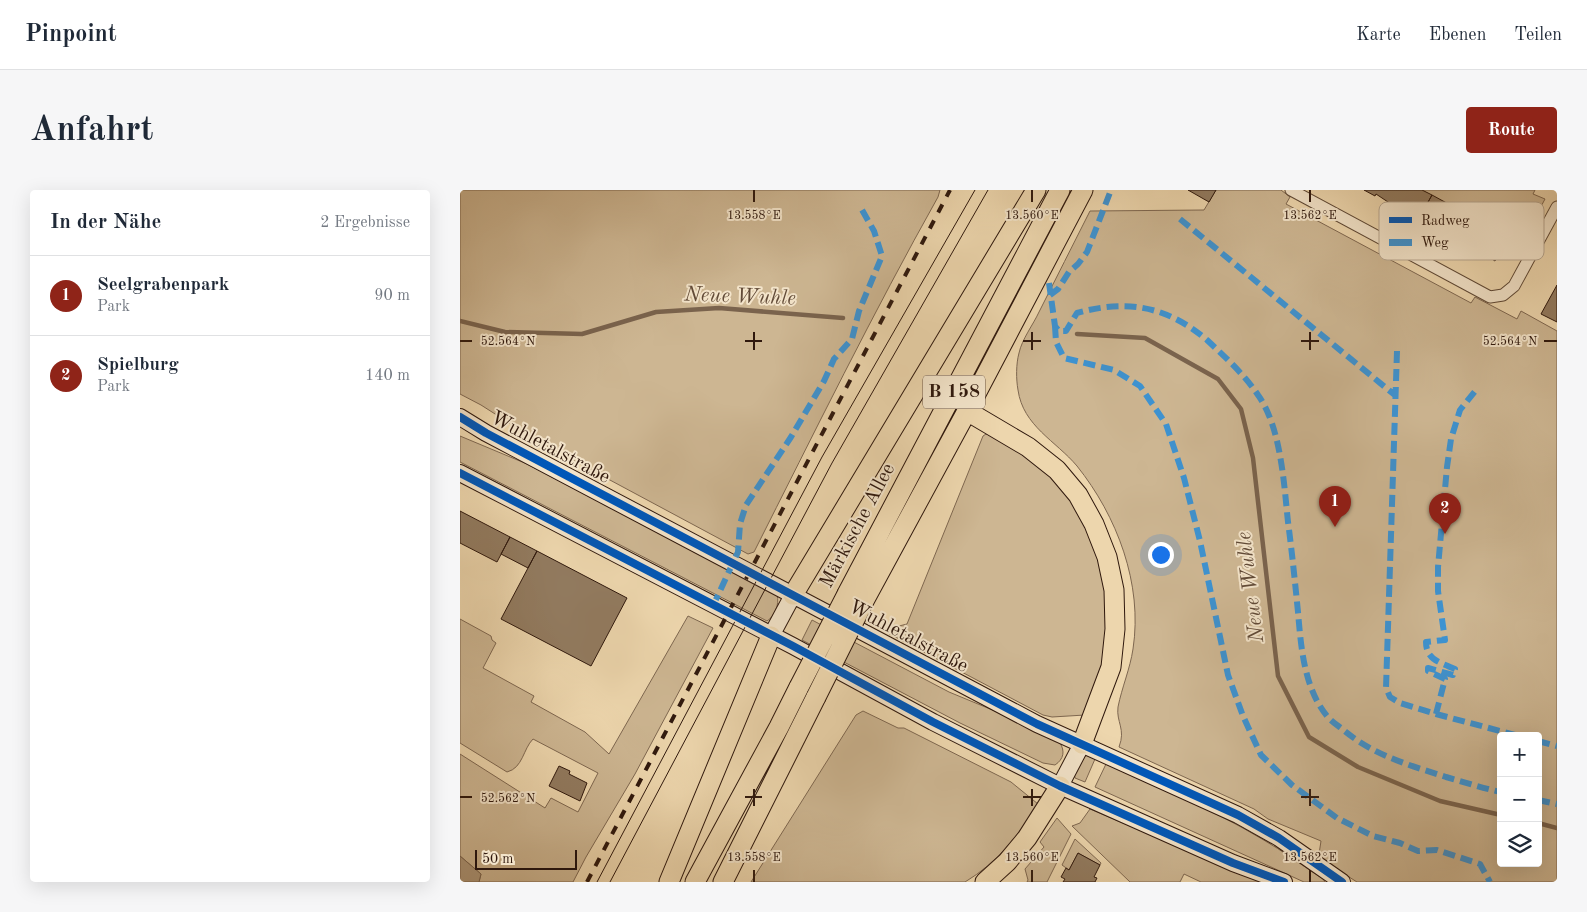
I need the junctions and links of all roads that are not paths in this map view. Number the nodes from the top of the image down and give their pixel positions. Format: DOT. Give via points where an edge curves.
graph roads {
  1 [pos="1036,190"];
  2 [pos="1060,190"];
  3 [pos="1083,190"];
  4 [pos="1291,190"];
  5 [pos="1557,207"];
  6 [pos="1544,231"];
  7 [pos="1379,237"];
  8 [pos="1421,260"];
  9 [pos="1528,260"];
  10 [pos="460,416"];
  11 [pos="975,416"];
  12 [pos="460,473"];
  13 [pos="793,596"];
  14 [pos="855,598"];
  15 [pos="771,636"];
  16 [pos="1082,744"];
  17 [pos="1060,786"];
  18 [pos="669,882"];
  19 [pos="695,882"];
  20 [pos="723,882"];
  21 [pos="985,882"];
  22 [pos="1284,882"];
  23 [pos="1342,882"];
  1 -- 13 [label="main road"];
  2 -- 14 [label="main road, Märkische Allee / B 158"];
  3 -- 11 [label="main road, Märkische Allee / B 158"];
  4 -- 7 [label="street"];
  5 -- 6 [label="street"];
  8 -- 9 [label="street" via="1490,297 1503,295 1514,286"];
  10 -- 13 [label="main road, Wuhletalstraße"];
  11 -- 14 [label="main road, Märkische Allee / B 158"];
  11 -- 16 [label="main road" via="1028,447 1057,470 1078,495 1107,557 1114,590 1111,667"];
  12 -- 15 [label="main road"];
  13 -- 15 [label="main road"];
  13 -- 16 [label="main road, Wuhletalstraße" via="1037,724"];
  14 -- 19 [label="main road, Märkische Allee / B 158, bridge" via="799,687"];
  14 -- 20 [label="main road, Märkische Allee / B 158, bridge" via="816,697"];
  15 -- 17 [label="main road"];
  15 -- 18 [label="main road"];
  16 -- 17 [label="main road"];
  16 -- 23 [label="main road, Wuhletalstraße" via="1238,815 1279,838"];
  17 -- 21 [label="main road" via="1027,838"];
  17 -- 22 [label="main road" via="1233,863"];
}
